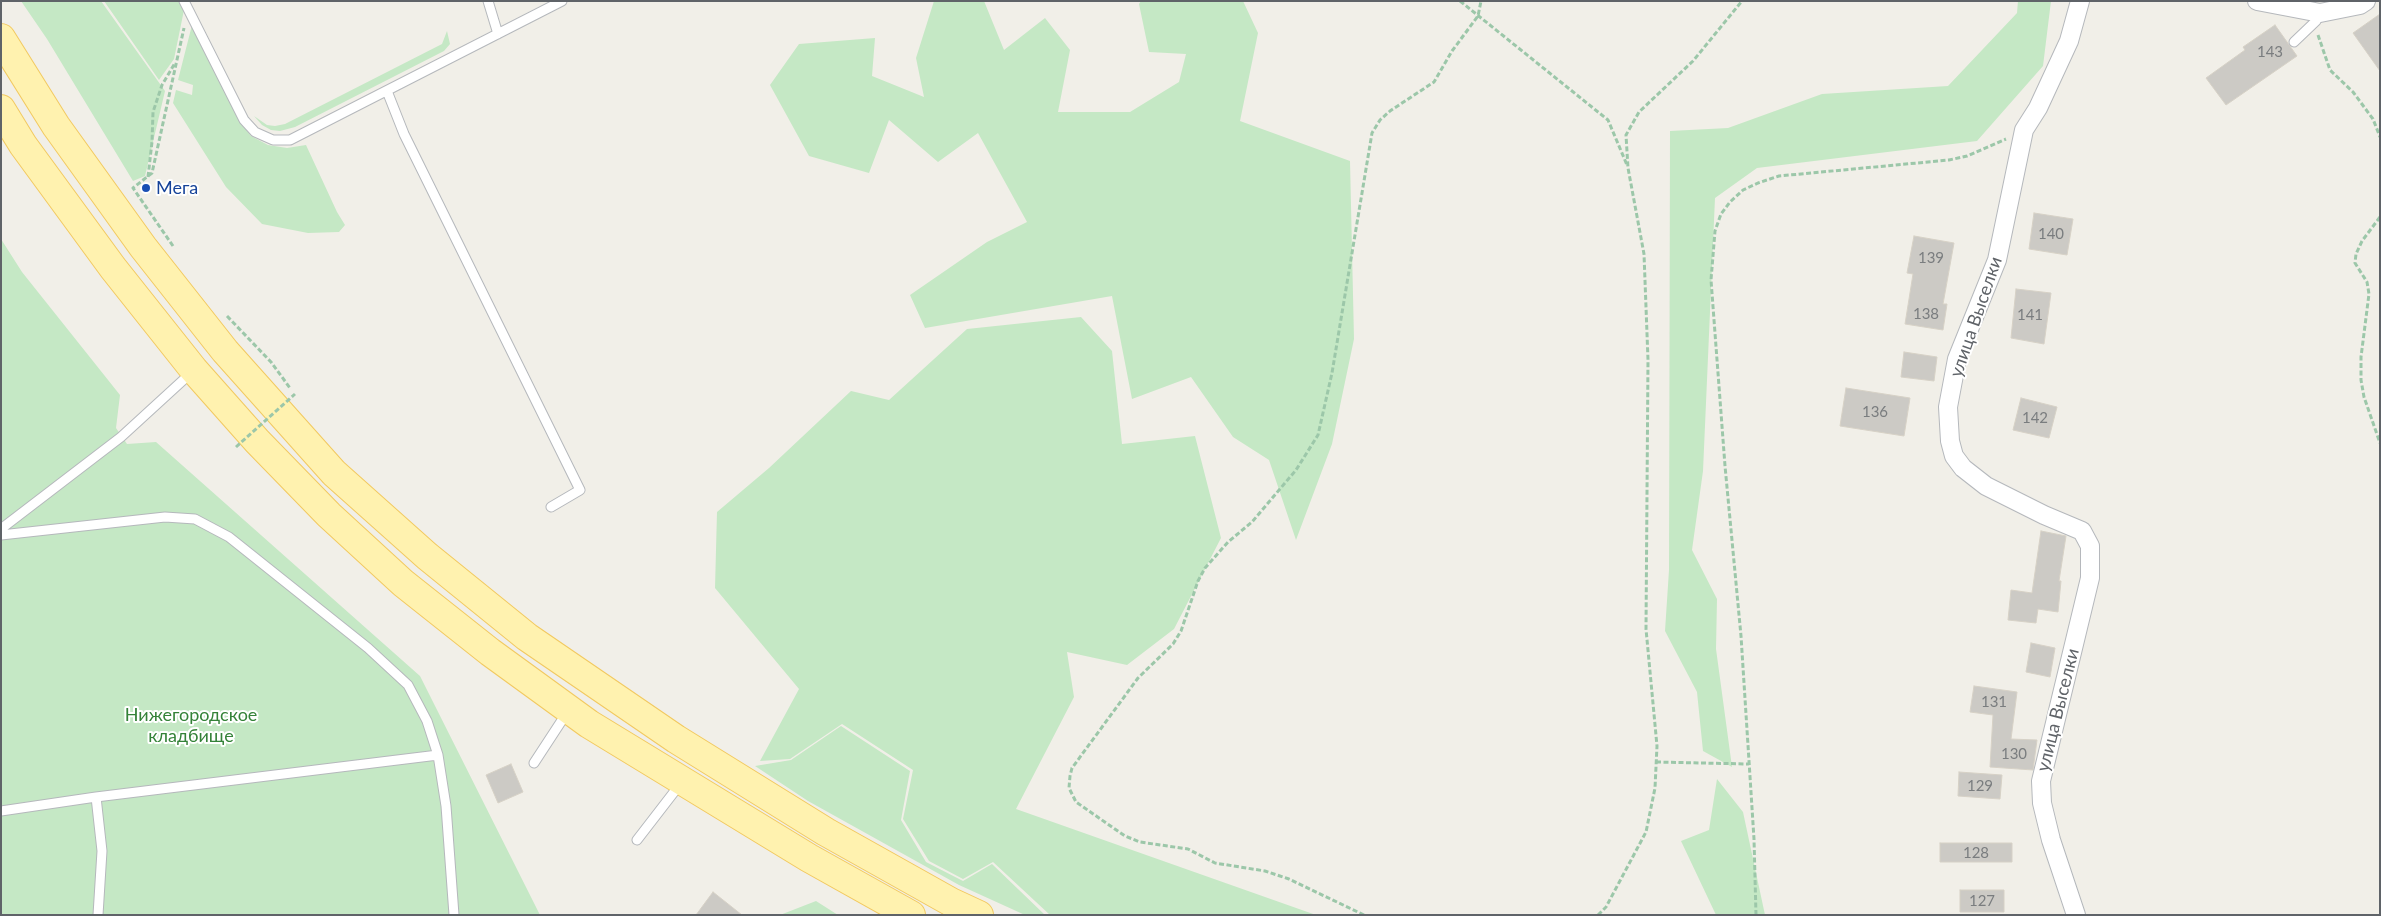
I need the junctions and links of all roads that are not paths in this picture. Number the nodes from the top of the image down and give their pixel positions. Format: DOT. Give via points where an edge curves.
graph roads {
  1 [pos="488,1"];
  2 [pos="562,1"];
  3 [pos="2257,1"];
  4 [pos="2366,1"];
  5 [pos="2081,2"];
  6 [pos="186,5"];
  7 [pos="2318,17"];
  8 [pos="498,34"];
  9 [pos="1,38"];
  10 [pos="2294,42"];
  11 [pos="387,91"];
  12 [pos="1,109"];
  13 [pos="194,370"];
  14 [pos="551,508"];
  15 [pos="1,529"];
  16 [pos="1,535"];
  17 [pos="570,710"];
  18 [pos="438,755"];
  19 [pos="534,763"];
  20 [pos="683,781"];
  21 [pos="96,797"];
  22 [pos="1,812"];
  23 [pos="637,840"];
  24 [pos="98,915"];
  25 [pos="454,915"];
  26 [pos="911,915"];
  27 [pos="979,915"];
  28 [pos="2076,915"];
  1 -- 8 [label="lane"];
  2 -- 8 [label="lane"];
  3 -- 7 [label="street"];
  4 -- 7 [label="street"];
  5 -- 28 [label="street, улица Выселки" via="2069,41 2038,108 2024,130 1997,260 1957,359 1948,407 1950,441 1954,456 1963,468 1986,486 2082,531 2090,546 2090,578 2041,781 2042,803"];
  6 -- 11 [label="lane" via="244,120 255,132 272,140 290,140"];
  7 -- 10 [label="lane"];
  8 -- 11 [label="lane"];
  9 -- 27 [label="main road" via="56,126 143,247 225,350 334,472 384,518 527,637 676,740 826,832"];
  11 -- 14 [label="lane" via="404,134 580,490"];
  12 -- 13 [label="main road" via="108,261"];
  13 -- 15 [label="lane" via="121,437"];
  13 -- 17 [label="main road" via="329,515 403,583"];
  16 -- 18 [label="lane" via="165,517 195,519 229,537 368,648 408,685 427,721"];
  17 -- 19 [label="lane"];
  17 -- 20 [label="main road"];
  18 -- 21 [label="lane"];
  18 -- 25 [label="lane" via="446,806"];
  20 -- 23 [label="lane"];
  20 -- 26 [label="main road" via="809,858"];
  21 -- 22 [label="lane"];
  21 -- 24 [label="lane" via="102,851"];
}
